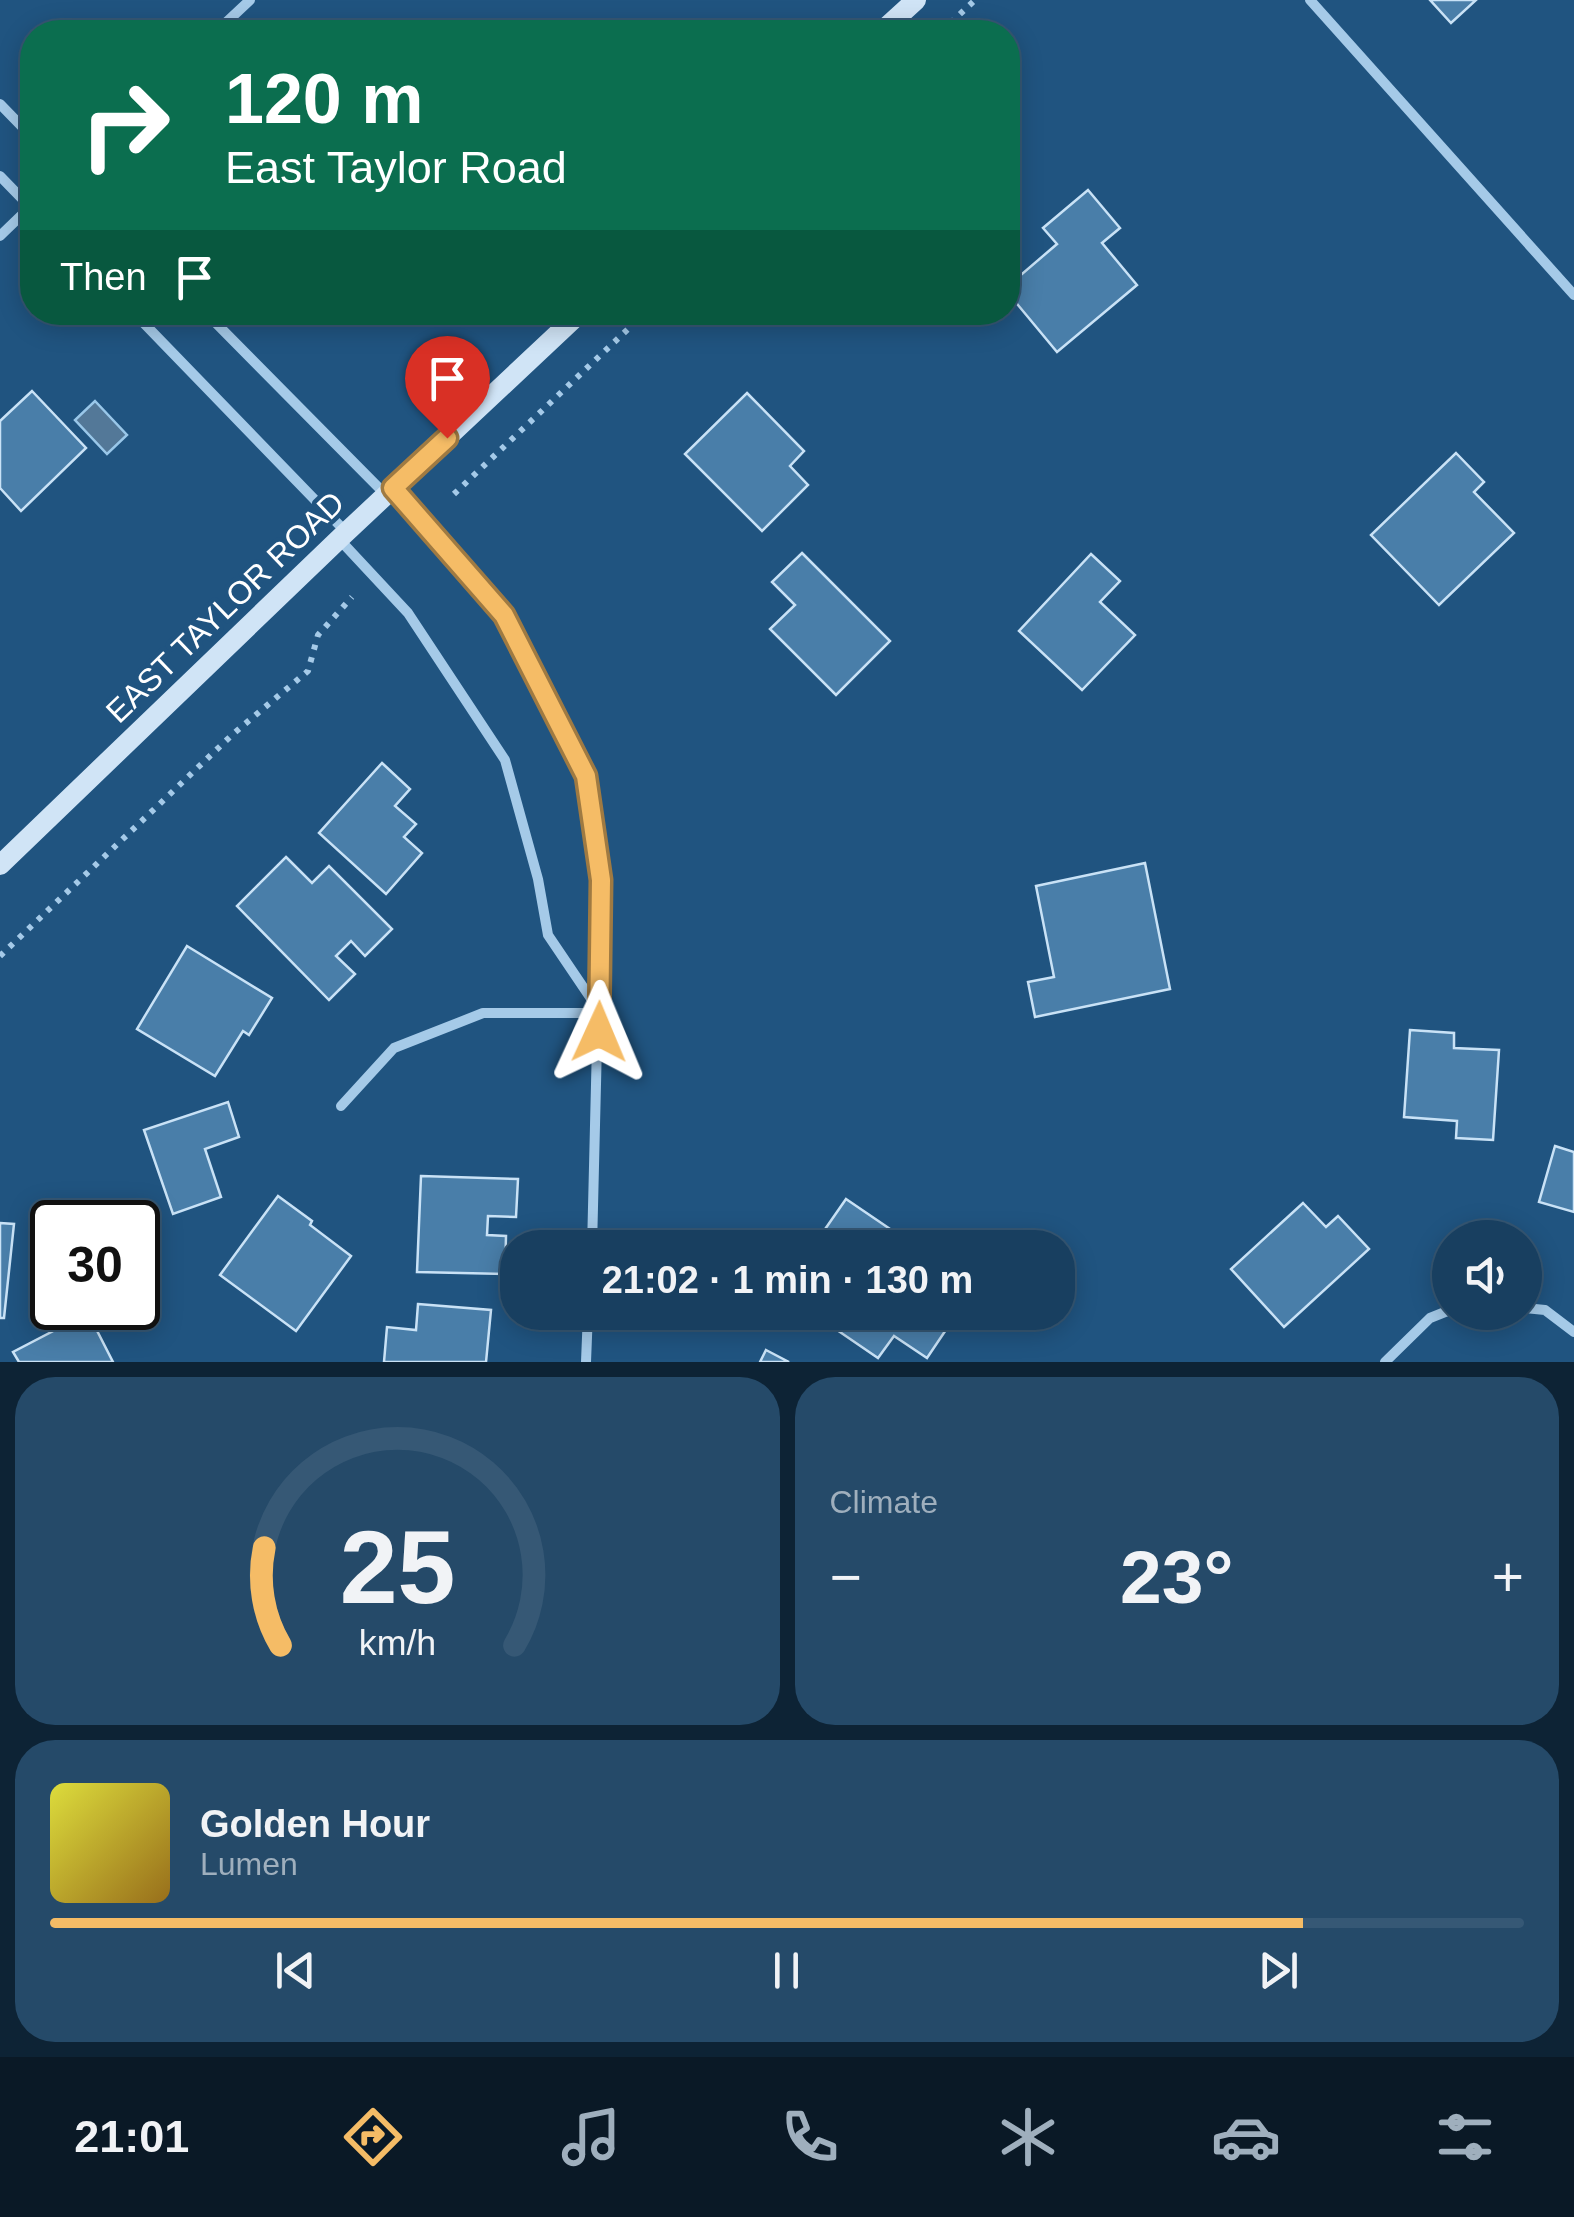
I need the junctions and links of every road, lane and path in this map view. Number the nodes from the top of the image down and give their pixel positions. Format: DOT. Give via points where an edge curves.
graph roads {
  1 [pos="250,0"];
  2 [pos="916,0"];
  3 [pos="976,0"];
  4 [pos="1310,0"];
  5 [pos="229,20"];
  6 [pos="894,20"];
  7 [pos="954,20"];
  8 [pos="0,104"];
  9 [pos="20,125"];
  10 [pos="0,176"];
  11 [pos="20,195"];
  12 [pos="20,218"];
  13 [pos="0,236"];
  14 [pos="1574,295"];
  15 [pos="145,325"];
  16 [pos="218,325"];
  17 [pos="567,325"];
  18 [pos="632,325"];
  19 [pos="389,492"];
  20 [pos="454,494"];
  21 [pos="342,535"];
  22 [pos="352,597"];
  23 [pos="0,865"];
  24 [pos="0,956"];
  25 [pos="600,1013"];
  26 [pos="340,1106"];
  27 [pos="593,1230"];
  28 [pos="1542,1310"];
  29 [pos="1432,1317"];
  30 [pos="587,1330"];
  31 [pos="1574,1332"];
  32 [pos="586,1362"];
  33 [pos="1385,1362"];
  1 -- 5 [label="street"];
  2 -- 6 [label="main road"];
  3 -- 7 [label="path"];
  4 -- 14 [label="street"];
  8 -- 9 [label="street"];
  10 -- 11 [label="street"];
  12 -- 13 [label="street"];
  15 -- 21 [label="street"];
  16 -- 19 [label="street"];
  17 -- 19 [label="main road, EAST TAYLOR ROAD"];
  18 -- 20 [label="path"];
  19 -- 21 [label="main road, EAST TAYLOR ROAD"];
  19 -- 25 [label="street" via="504,615 586,776 601,880"];
  21 -- 23 [label="main road, EAST TAYLOR ROAD"];
  21 -- 25 [label="street" via="408,613 505,760 548,935"];
  22 -- 24 [label="path" via="318,635 308,671"];
  25 -- 26 [label="street" via="483,1013 394,1048"];
  25 -- 27 [label="street"];
  28 -- 31 [label="street"];
  29 -- 33 [label="street"];
  30 -- 32 [label="street"];
}
